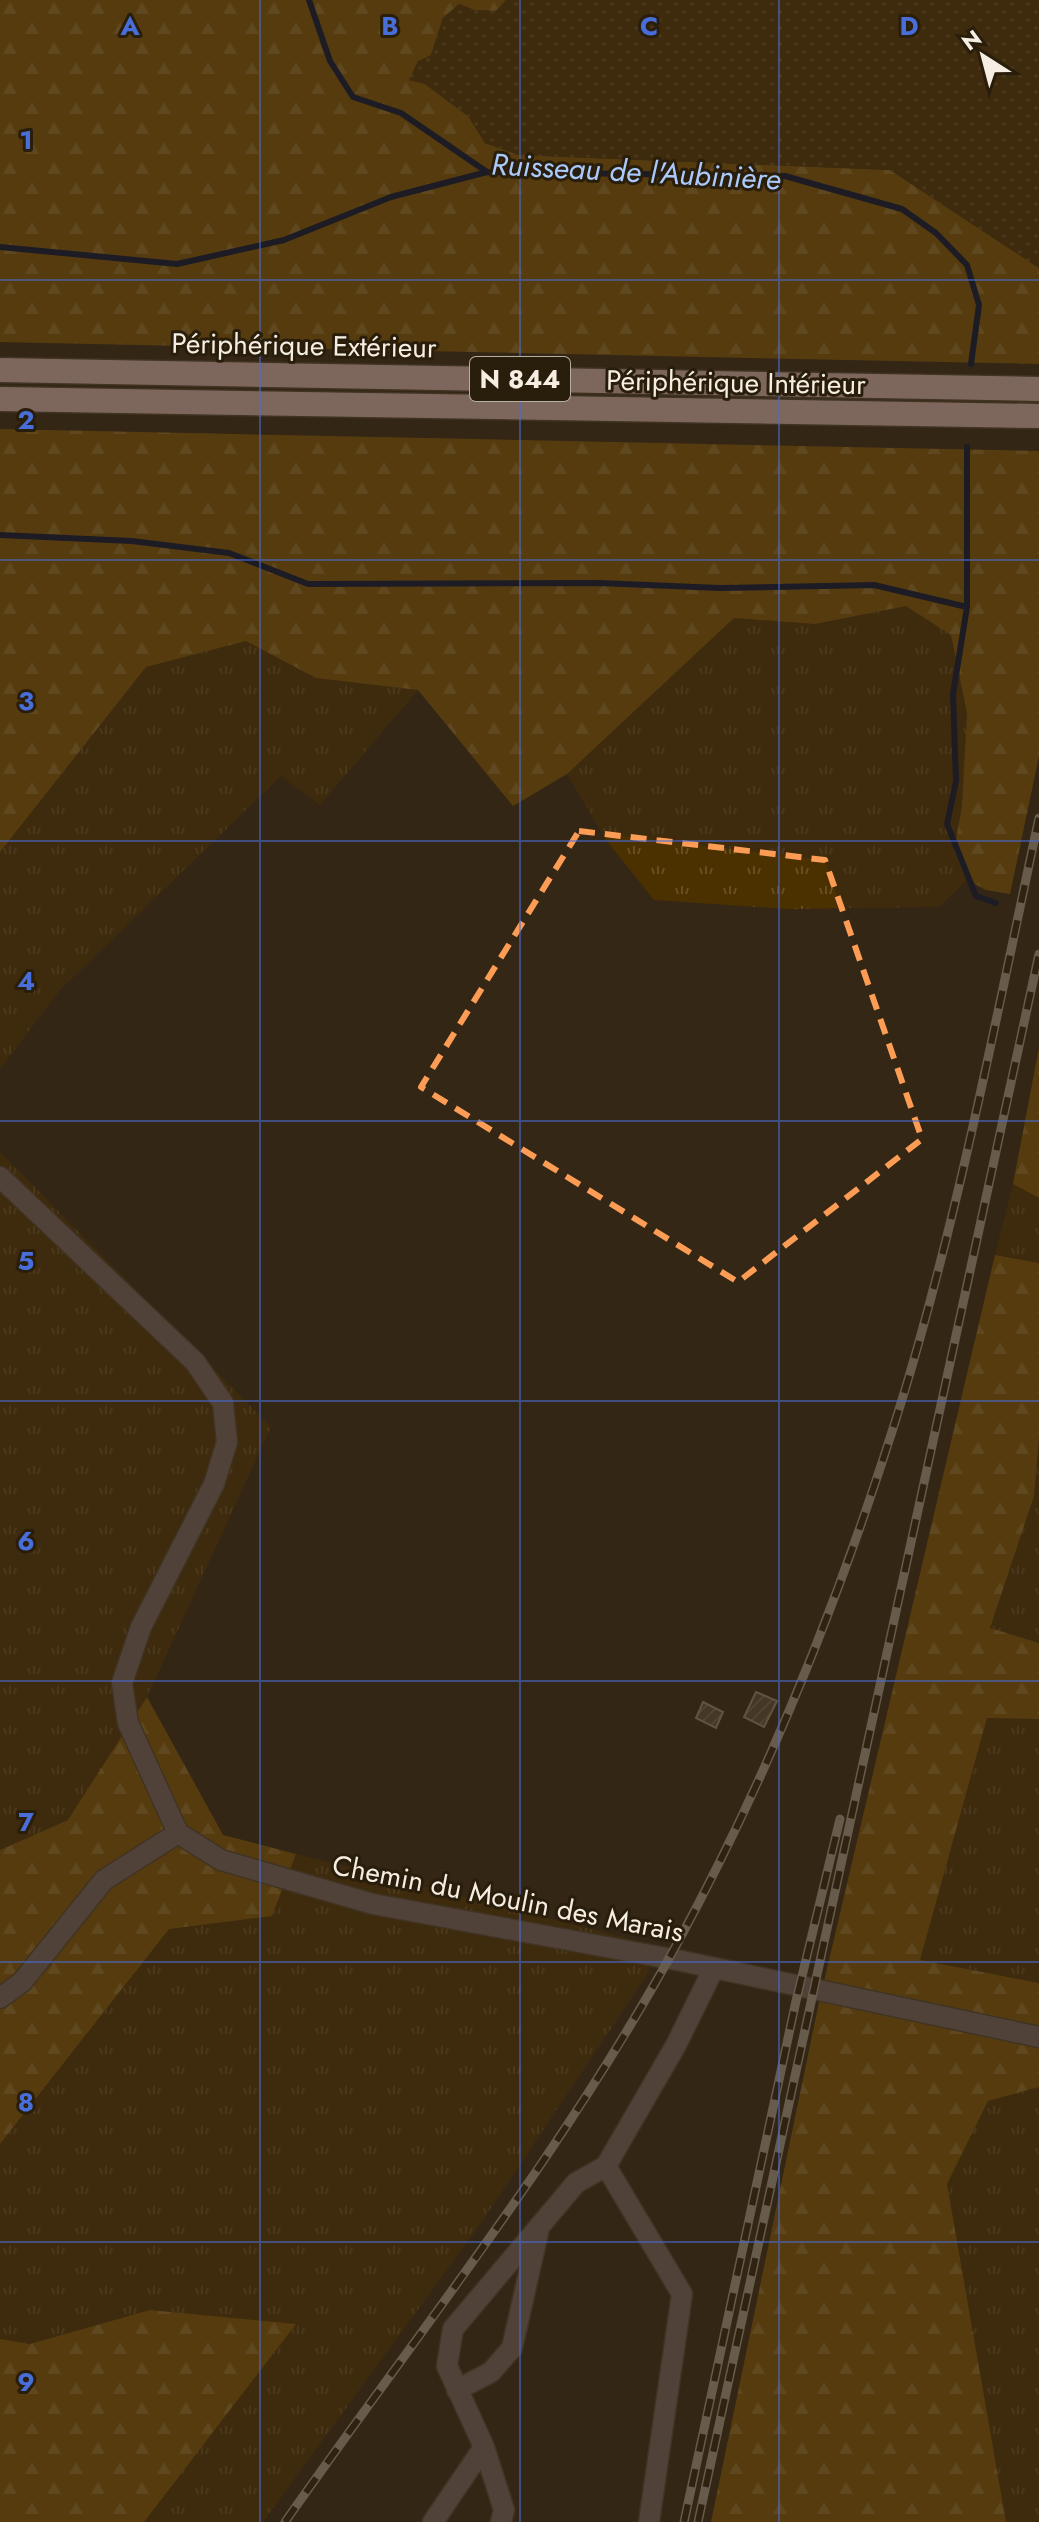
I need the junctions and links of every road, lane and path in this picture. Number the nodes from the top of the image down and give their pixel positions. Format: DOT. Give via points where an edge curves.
graph roads {
  1 [pos="0,370"];
  2 [pos="1039,389"];
  3 [pos="0,399"];
  4 [pos="1039,416"];
  5 [pos="0,1177"];
  6 [pos="178,1833"];
  7 [pos="714,1968"];
  8 [pos="0,1998"];
  9 [pos="1039,2037"];
  10 [pos="606,2166"];
  11 [pos="539,2227"];
  12 [pos="457,2390"];
  13 [pos="484,2447"];
  14 [pos="433,2522"];
  15 [pos="501,2522"];
  16 [pos="649,2522"];
  1 -- 2 [label="highway, Périphérique Extérieur / N 844"];
  3 -- 4 [label="highway, Périphérique Intérieur / N 844"];
  5 -- 6 [label="street" via="195,1362 223,1403 227,1442 214,1484 141,1627 122,1683 128,1723"];
  6 -- 7 [label="street, Chemin du Moulin des Marais" via="221,1860 373,1904"];
  6 -- 8 [label="street" via="104,1880 22,1982"];
  7 -- 9 [label="street, Chemin du Moulin des Marais"];
  7 -- 10 [label="street"];
  10 -- 11 [label="street" via="576,2183"];
  10 -- 16 [label="street" via="682,2294"];
  11 -- 12 [label="street" via="512,2348 491,2372"];
  11 -- 12 [label="street" via="453,2329 447,2366"];
  12 -- 13 [label="street"];
  13 -- 14 [label="street"];
  13 -- 15 [label="street" via="504,2510"];
}
